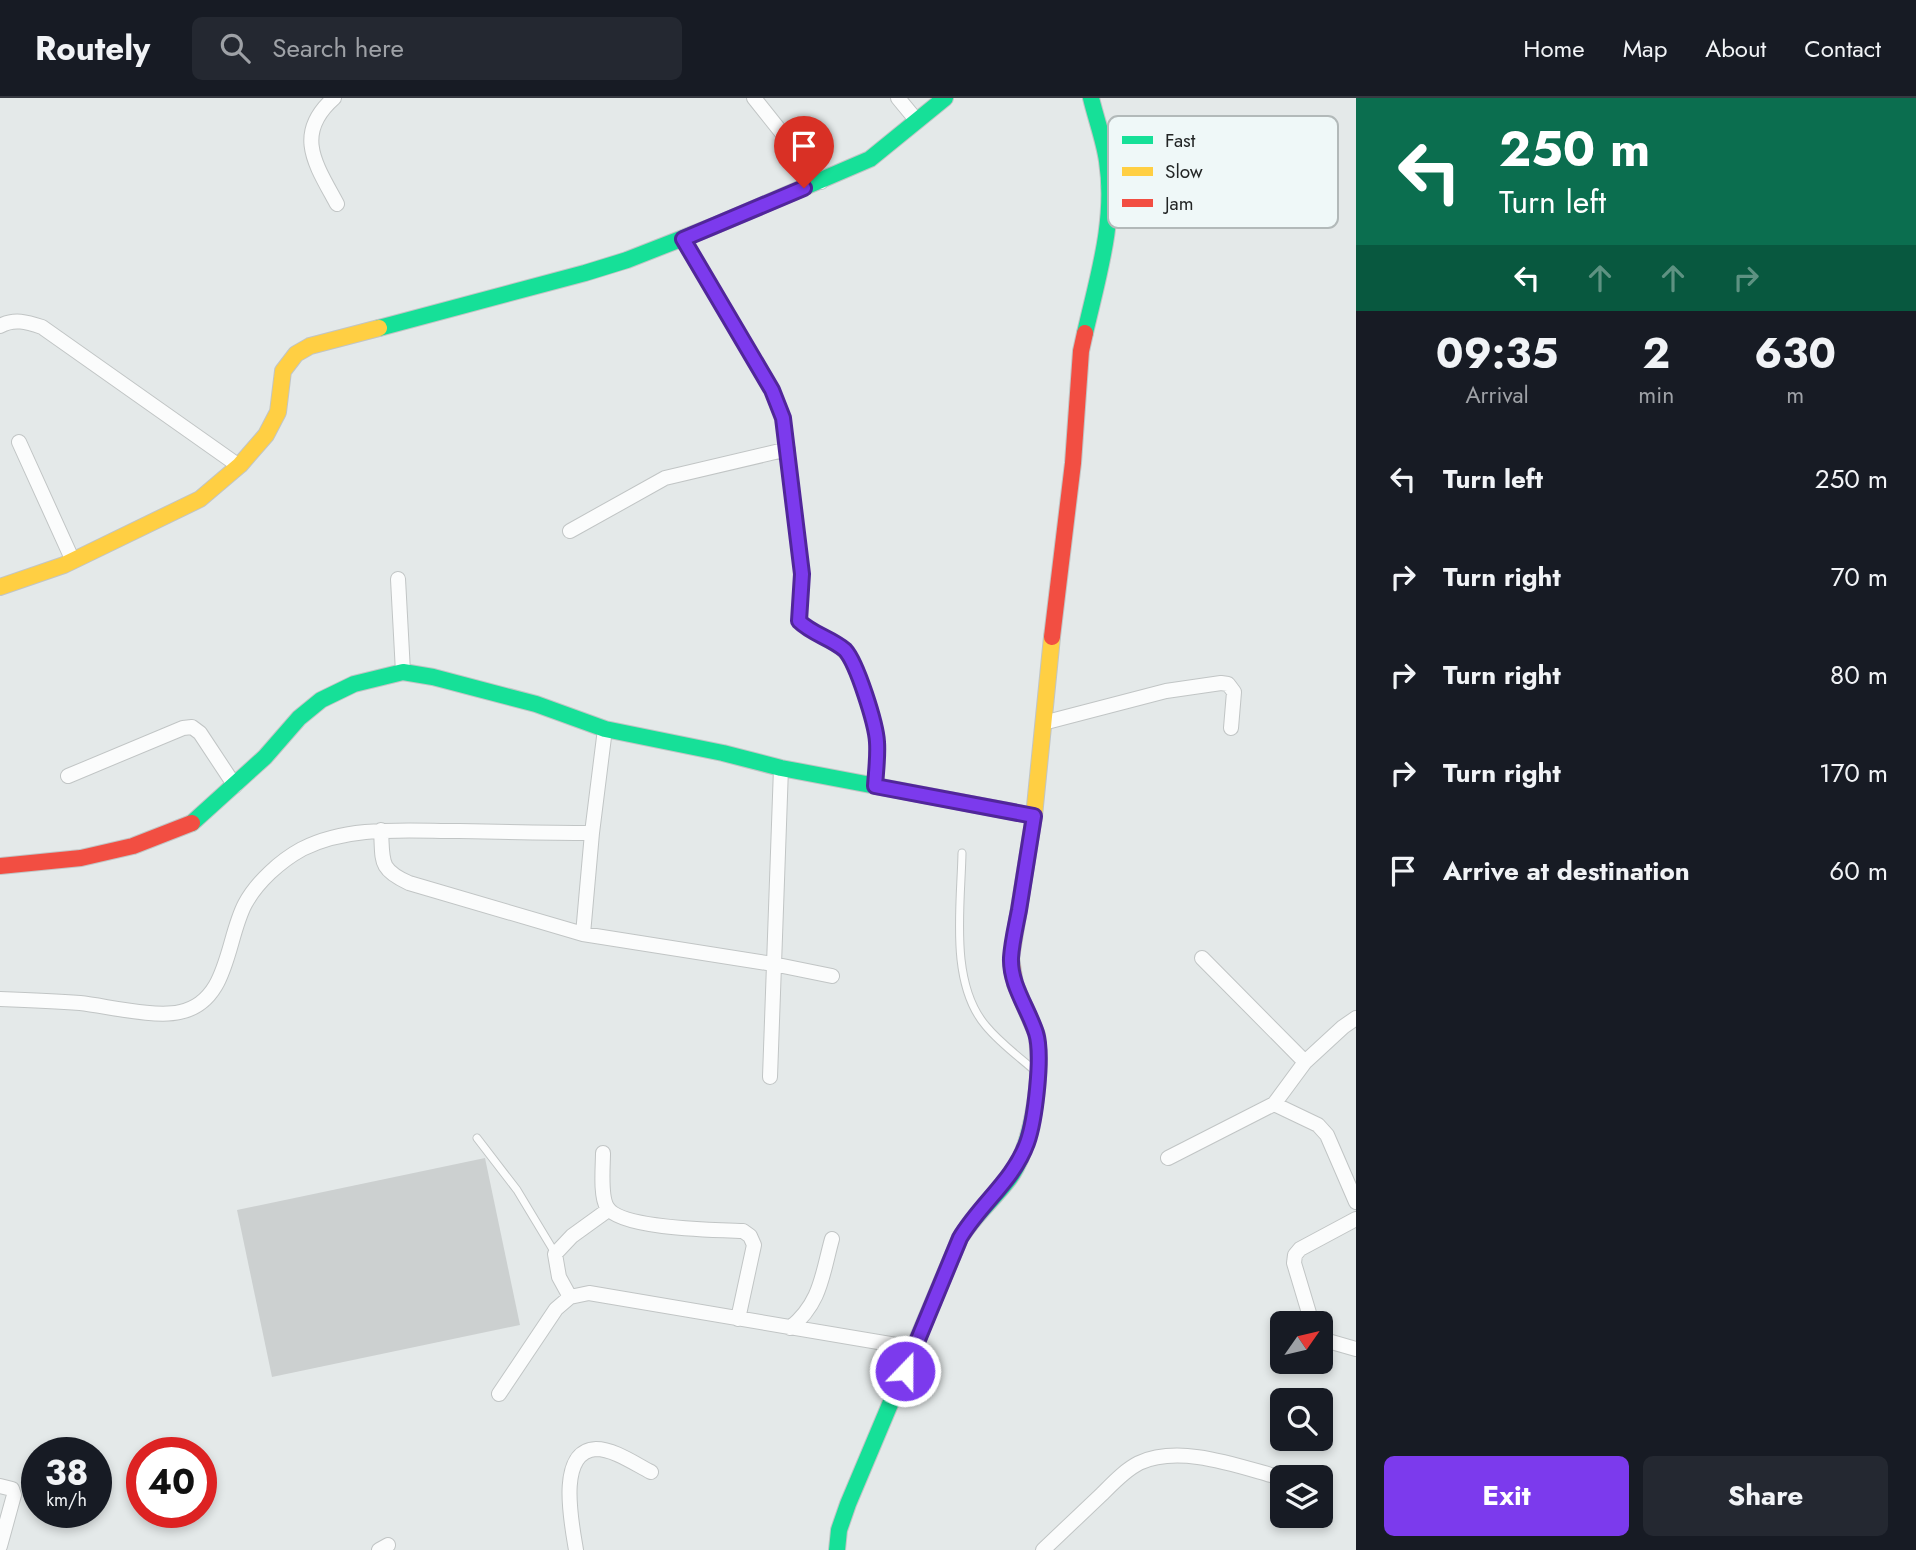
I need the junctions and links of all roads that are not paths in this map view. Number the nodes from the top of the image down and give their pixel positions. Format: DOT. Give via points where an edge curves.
graph roads {
  1 [pos="334,98"];
  2 [pos="754,98"];
  3 [pos="898,98"];
  4 [pos="945,98"];
  5 [pos="1091,98"];
  6 [pos="917,121"];
  7 [pos="821,182"];
  8 [pos="1108,185"];
  9 [pos="337,204"];
  10 [pos="683,239"];
  11 [pos="0,326"];
  12 [pos="19,442"];
  13 [pos="788,449"];
  14 [pos="239,466"];
  15 [pos="570,531"];
  16 [pos="74,561"];
  17 [pos="398,579"];
  18 [pos="0,587"];
  19 [pos="403,672"];
  20 [pos="1043,723"];
  21 [pos="1231,728"];
  22 [pos="605,729"];
  23 [pos="781,768"];
  24 [pos="68,775"];
  25 [pos="235,786"];
  26 [pos="875,786"];
  27 [pos="1034,816"];
  28 [pos="381,830"];
  29 [pos="592,833"];
  30 [pos="962,853"];
  31 [pos="0,866"];
  32 [pos="583,934"];
  33 [pos="1202,958"];
  34 [pos="773,964"];
  35 [pos="832,976"];
  36 [pos="0,999"];
  37 [pos="1356,1018"];
  38 [pos="1305,1062"];
  39 [pos="1037,1073"];
  40 [pos="770,1077"];
  41 [pos="1274,1104"];
  42 [pos="477,1138"];
  43 [pos="603,1153"];
  44 [pos="1168,1158"];
  45 [pos="1356,1202"];
  46 [pos="608,1210"];
  47 [pos="1356,1220"];
  48 [pos="832,1239"];
  49 [pos="555,1254"];
  50 [pos="570,1297"];
  51 [pos="1308,1311"];
  52 [pos="738,1319"];
  53 [pos="790,1328"];
  54 [pos="1334,1343"];
  55 [pos="914,1348"];
  56 [pos="1356,1349"];
  57 [pos="499,1394"];
  58 [pos="651,1472"];
  59 [pos="1270,1475"];
  60 [pos="0,1486"];
  61 [pos="0,1546"];
  62 [pos="576,1550"];
  63 [pos="837,1550"];
  64 [pos="1043,1550"];
  1 -- 9 [label="street" via="316,117 310,144"];
  2 -- 7 [label="street"];
  3 -- 6 [label="street"];
  4 -- 6 [label="street"];
  5 -- 8 [label="street" via="1107,161"];
  6 -- 7 [label="street" via="870,159"];
  7 -- 10 [label="street"];
  8 -- 20 [label="street" via="1108,232 1081,351"];
  10 -- 13 [label="street" via="772,390"];
  10 -- 14 [label="street" via="584,273 310,345 292,354 282,370 275,422"];
  11 -- 14 [label="street" via="23,321 42,327"];
  12 -- 16 [label="street"];
  13 -- 15 [label="street" via="665,478"];
  13 -- 26 [label="street" via="802,574 799,621 845,651 852,661 875,727"];
  14 -- 16 [label="street" via="200,499"];
  16 -- 18 [label="street"];
  17 -- 19 [label="street"];
  19 -- 22 [label="street" via="536,704"];
  19 -- 25 [label="street" via="354,684 321,701"];
  20 -- 21 [label="street" via="1166,691 1221,683 1234,692"];
  20 -- 27 [label="street"];
  22 -- 23 [label="street"];
  22 -- 29 [label="street"];
  23 -- 26 [label="street"];
  23 -- 34 [label="street"];
  24 -- 25 [label="street" via="192,727"];
  25 -- 31 [label="street" via="193,823 133,846 81,858"];
  26 -- 27 [label="street"];
  27 -- 39 [label="street" via="1011,958 1015,984 1037,1035"];
  28 -- 29 [label="street"];
  28 -- 32 [label="street" via="383,862 395,876"];
  28 -- 36 [label="street" via="324,839 299,850 266,876 246,903 215,990 180,1012"];
  29 -- 32 [label="street"];
  30 -- 39 [label="lane" via="960,944 967,987 985,1025"];
  32 -- 34 [label="street"];
  33 -- 38 [label="street"];
  34 -- 35 [label="street"];
  34 -- 40 [label="street"];
  37 -- 38 [label="street"];
  38 -- 41 [label="street"];
  39 -- 55 [label="street" via="1028,1141 1019,1163 960,1238"];
  41 -- 44 [label="street"];
  41 -- 45 [label="street" via="1318,1125 1328,1135"];
  42 -- 49 [label="lane" via="517,1190"];
  43 -- 46 [label="street"];
  46 -- 49 [label="street"];
  46 -- 52 [label="street" via="668,1227 743,1231 750,1236 754,1245"];
  47 -- 51 [label="street" via="1295,1255"];
  48 -- 53 [label="street" via="816,1300"];
  49 -- 50 [label="street" via="559,1277"];
  50 -- 52 [label="street" via="589,1293"];
  50 -- 57 [label="street" via="556,1309"];
  52 -- 53 [label="street"];
  53 -- 55 [label="street"];
  54 -- 56 [label="street"];
  55 -- 63 [label="street" via="848,1504"];
  58 -- 62 [label="street" via="597,1449 574,1462 570,1472"];
  59 -- 64 [label="street" via="1219,1459 1154,1458 1123,1474"];
  60 -- 61 [label="street" via="12,1489 14,1495"];
}
